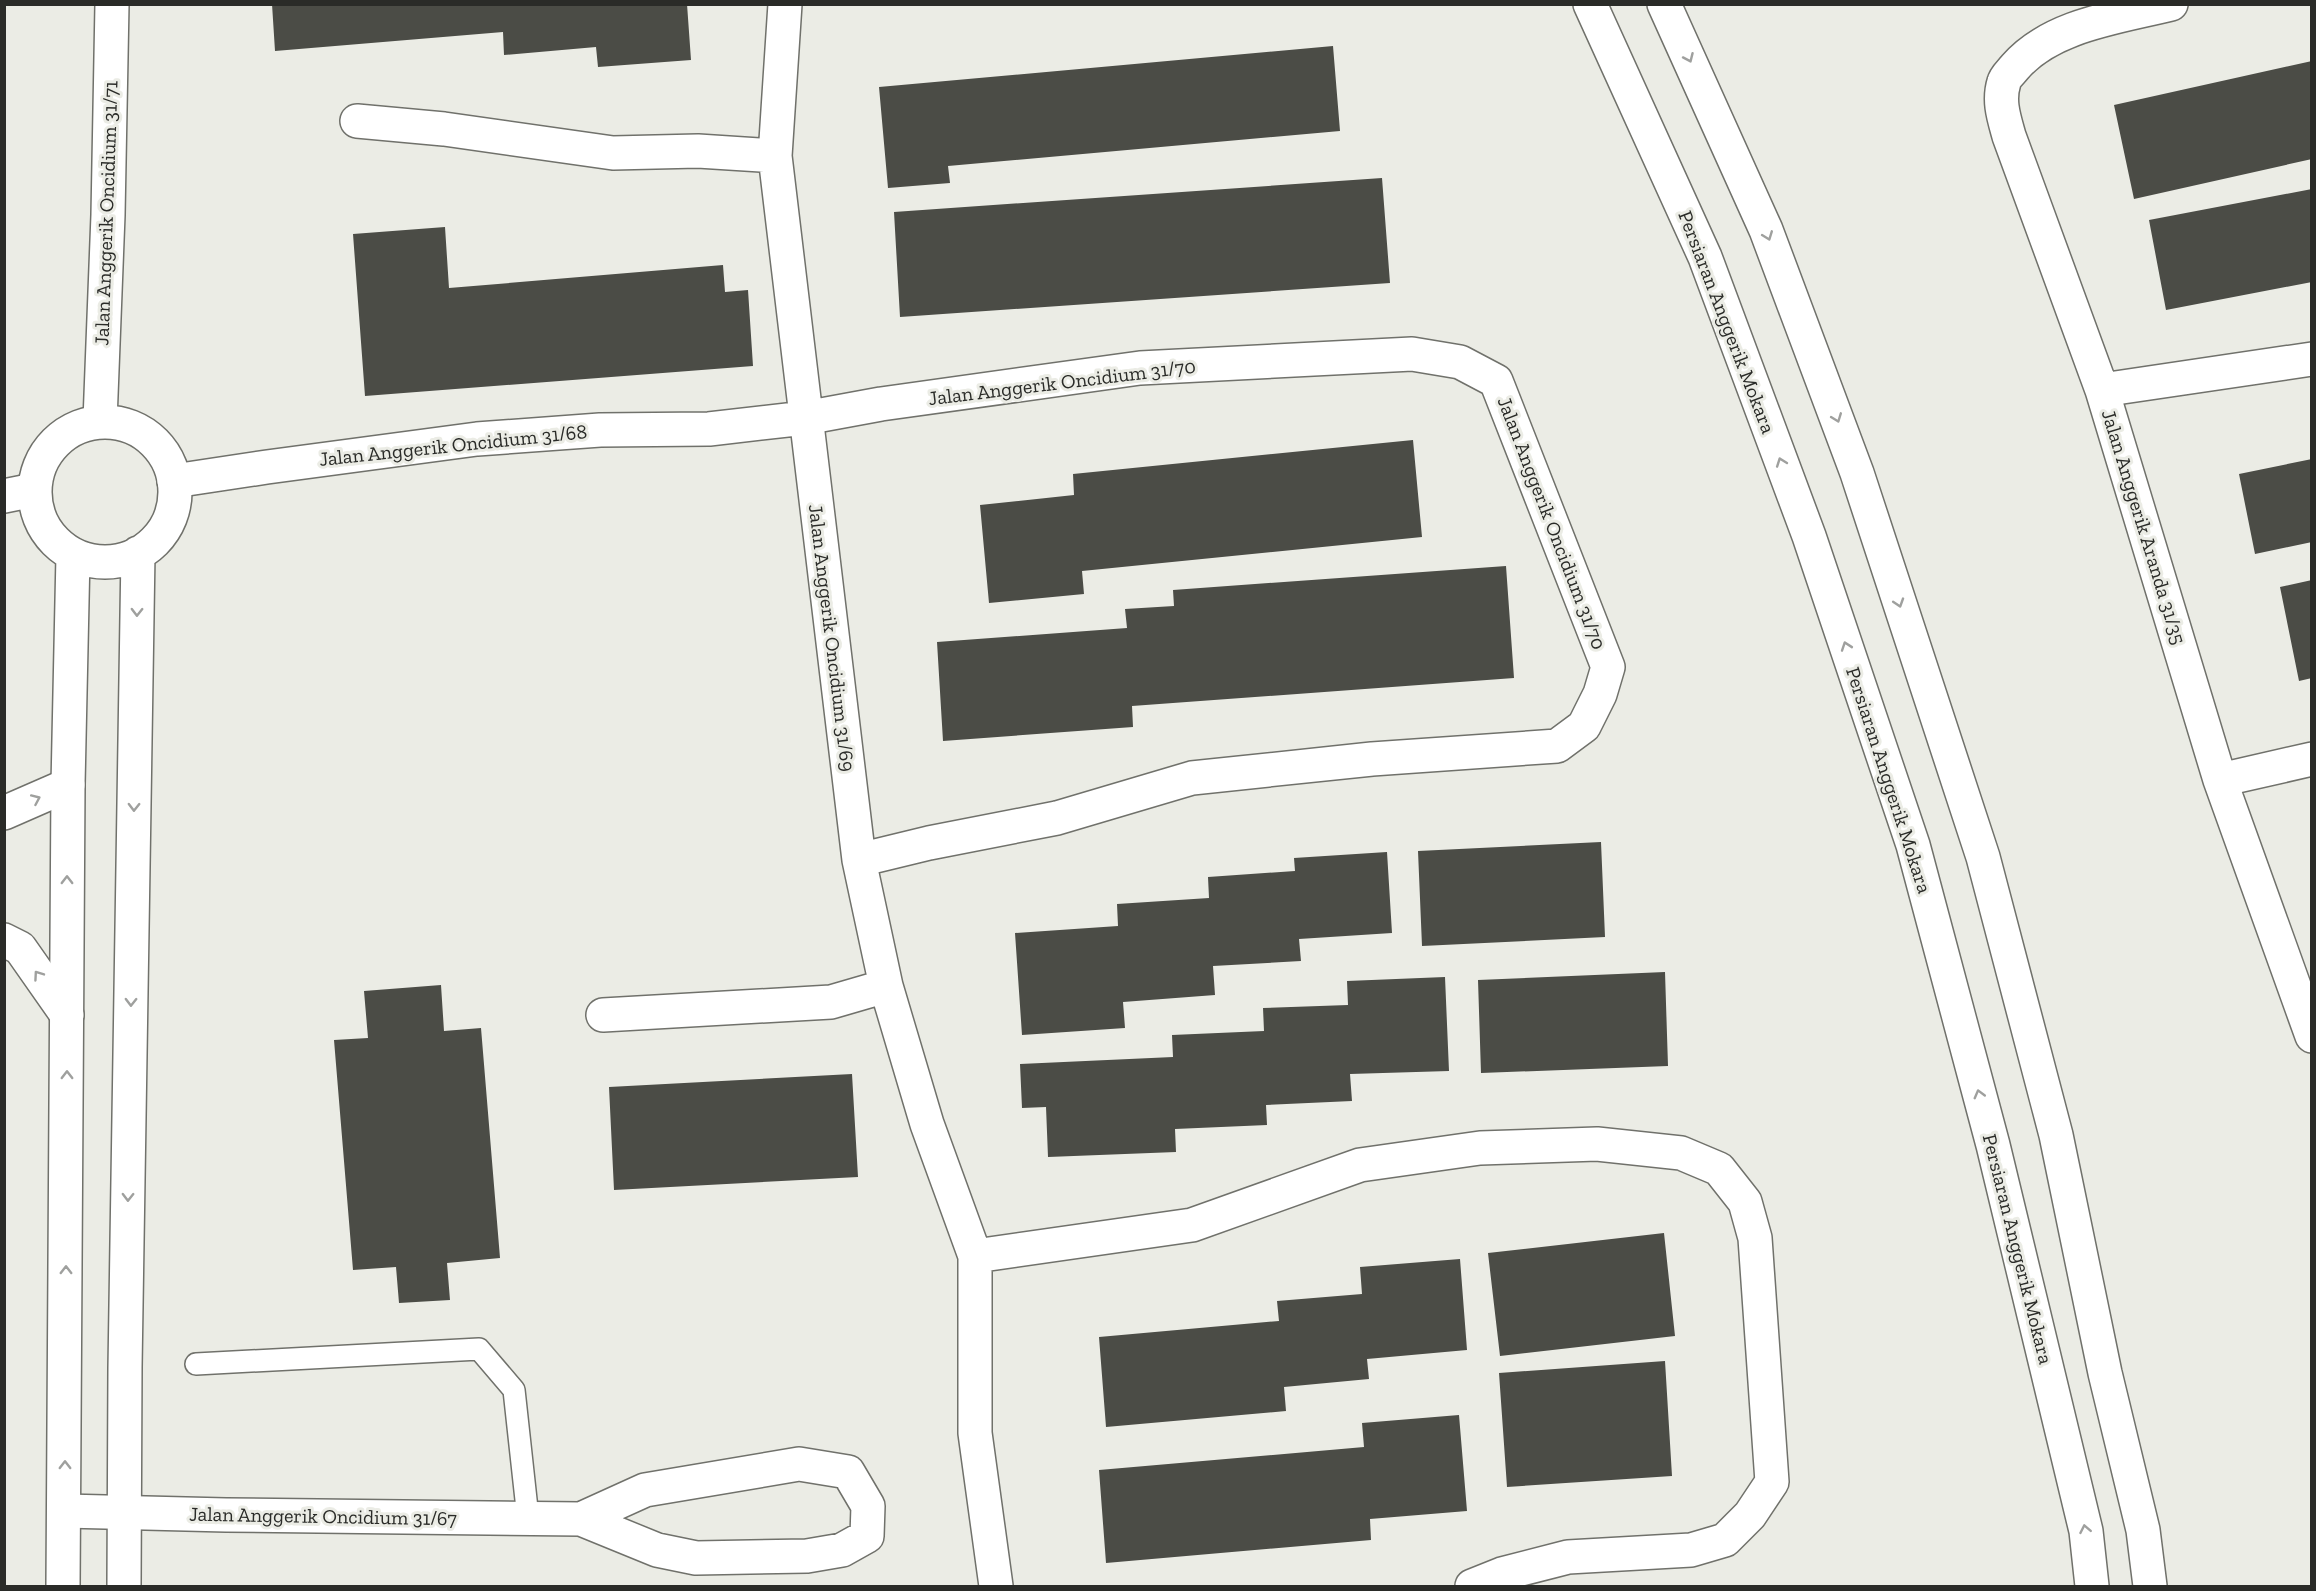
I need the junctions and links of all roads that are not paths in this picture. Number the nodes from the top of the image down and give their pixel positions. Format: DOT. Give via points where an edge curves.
graph roads {
  1 [pos="112,4"];
  2 [pos="785,4"];
  3 [pos="1590,4"];
  4 [pos="1664,4"];
  5 [pos="2171,4"];
  6 [pos="357,121"];
  7 [pos="775,156"];
  8 [pos="2312,359"];
  9 [pos="2102,390"];
  10 [pos="805,418"];
  11 [pos="100,422"];
  12 [pos="174,481"];
  13 [pos="19,493"];
  14 [pos="138,553"];
  15 [pos="73,555"];
  16 [pos="2312,759"];
  17 [pos="2220,780"];
  18 [pos="68,785"];
  19 [pos="4,813"];
  20 [pos="859,860"];
  21 [pos="4,940"];
  22 [pos="886,986"];
  23 [pos="67,1015"];
  24 [pos="603,1015"];
  25 [pos="2312,1036"];
  26 [pos="975,1256"];
  27 [pos="196,1364"];
  28 [pos="65,1511"];
  29 [pos="125,1512"];
  30 [pos="528,1518"];
  31 [pos="581,1519"];
  32 [pos="63,1587"];
  33 [pos="124,1587"];
  34 [pos="996,1587"];
  35 [pos="1472,1587"];
  36 [pos="2092,1587"];
  37 [pos="2150,1587"];
  1 -- 11 [label="street, Jalan Anggerik Oncidium 31/71"];
  2 -- 7 [label="street, Jalan Anggerik Oncidium 31/69"];
  36 -- 3 [label="street, Persiaran Anggerik Mokara, one-way" via="2086,1532 1993,1144 1913,845 1809,536 1705,257"];
  4 -- 37 [label="street, one-way" via="1766,230 1841,429 1983,857 2056,1135 2105,1373 2143,1530"];
  5 -- 9 [label="street, Jalan Anggerik Aranda 31/35" via="2094,22 2053,39 2022,59 2004,80 2001,104 2009,136"];
  6 -- 7 [label="street" via="614,153 698,151"];
  7 -- 10 [label="street, Jalan Anggerik Oncidium 31/69"];
  8 -- 9 [label="street"];
  9 -- 17 [label="street, Jalan Anggerik Aranda 31/35"];
  10 -- 12 [label="street, Jalan Anggerik Oncidium 31/68" via="709,429 600,430 477,439"];
  10 -- 20 [label="street, Jalan Anggerik Oncidium 31/69"];
  10 -- 20 [label="street, Jalan Anggerik Oncidium 31/70" via="1140,368 1412,354 1460,362 1496,381 1608,667 1584,726 1557,746 1372,759 1192,778 1058,818"];
  11 -- 12 [label="street" via="126,425 149,437 166,457"];
  11 -- 13 [label="street" via="80,426 62,436"];
  12 -- 14 [label="street" via="174,503 168,523 155,541"];
  13 -- 15 [label="street" via="51,539"];
  14 -- 15 [label="street" via="105,562"];
  14 -- 29 [label="street, one-way"];
  15 -- 18 [label="street"];
  16 -- 17 [label="street"];
  17 -- 25 [label="street, Jalan Anggerik Aranda 31/35"];
  19 -- 18 [label="street, one-way"];
  23 -- 18 [label="street, one-way"];
  20 -- 22 [label="street, Jalan Anggerik Oncidium 31/69"];
  23 -- 21 [label="street, one-way" via="20,948"];
  22 -- 24 [label="street" via="831,1002"];
  22 -- 26 [label="street, Jalan Anggerik Oncidium 31/69" via="927,1124"];
  28 -- 23 [label="street, one-way"];
  26 -- 34 [label="street, Jalan Anggerik Oncidium 31/69" via="975,1433"];
  26 -- 35 [label="street" via="1192,1225 1360,1165 1480,1148 1597,1144 1681,1154 1719,1169 1745,1202 1755,1238 1772,1482 1750,1515 1725,1540 1691,1550 1568,1557 1502,1574"];
  27 -- 30 [label="lane" via="479,1349 514,1390"];
  28 -- 29 [label="street, Jalan Anggerik Oncidium 31/67"];
  28 -- 32 [label="street"];
  29 -- 30 [label="street, Jalan Anggerik Oncidium 31/67"];
  29 -- 33 [label="street"];
  30 -- 31 [label="street, Jalan Anggerik Oncidium 31/67"];
  31 -- 31 [label="street, Jalan Anggerik Oncidium 31/67" via="657,1550 696,1558 807,1556 842,1550 867,1536 868,1506 848,1472 800,1464 645,1491"];
}
